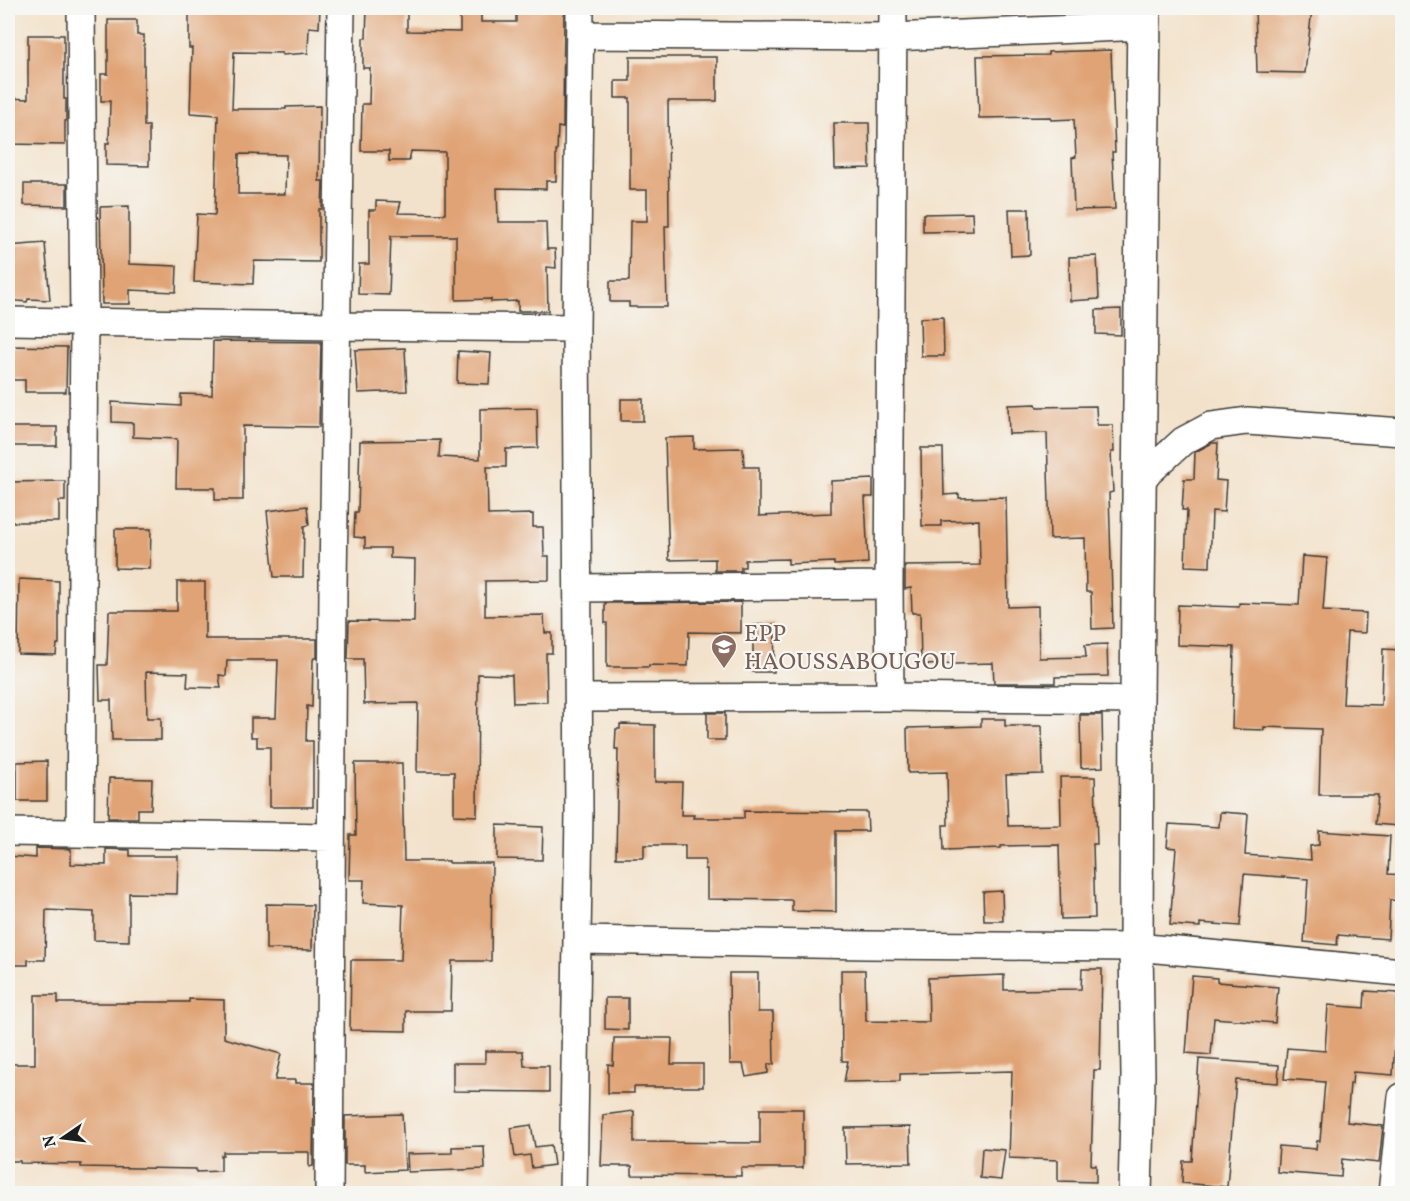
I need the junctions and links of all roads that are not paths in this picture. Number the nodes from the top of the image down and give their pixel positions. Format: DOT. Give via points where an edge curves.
graph roads {
  1 [pos="81,8"];
  2 [pos="342,8"];
  3 [pos="580,8"];
  4 [pos="893,8"];
  5 [pos="1144,17"];
  6 [pos="580,35"];
  7 [pos="892,37"];
  8 [pos="8,321"];
  9 [pos="84,322"];
  10 [pos="336,326"];
  11 [pos="576,328"];
  12 [pos="1402,432"];
  13 [pos="1139,481"];
  14 [pos="889,585"];
  15 [pos="578,588"];
  16 [pos="890,697"];
  17 [pos="579,698"];
  18 [pos="1137,700"];
  19 [pos="8,832"];
  20 [pos="80,832"];
  21 [pos="331,837"];
  22 [pos="578,940"];
  23 [pos="1136,947"];
  24 [pos="1402,972"];
  25 [pos="1402,1097"];
  26 [pos="329,1194"];
  27 [pos="573,1194"];
  28 [pos="1135,1194"];
  29 [pos="1392,1194"];
  1 -- 9 [label="street"];
  2 -- 10 [label="street"];
  3 -- 6 [label="street"];
  4 -- 7 [label="street"];
  5 -- 7 [label="street"];
  5 -- 13 [label="street"];
  6 -- 7 [label="street"];
  6 -- 11 [label="street"];
  7 -- 14 [label="street"];
  8 -- 9 [label="street"];
  9 -- 10 [label="street"];
  9 -- 20 [label="street"];
  10 -- 11 [label="street"];
  10 -- 21 [label="street"];
  11 -- 15 [label="street"];
  12 -- 13 [label="street" via="1247,421 1211,426 1183,441"];
  13 -- 18 [label="street"];
  14 -- 15 [label="street"];
  14 -- 16 [label="street"];
  15 -- 17 [label="street"];
  16 -- 17 [label="street"];
  16 -- 18 [label="street"];
  17 -- 22 [label="street"];
  18 -- 23 [label="street"];
  19 -- 20 [label="street"];
  20 -- 21 [label="street"];
  21 -- 26 [label="street"];
  22 -- 23 [label="street"];
  22 -- 27 [label="street"];
  23 -- 24 [label="street"];
  23 -- 28 [label="street"];
  25 -- 29 [label="street"];
}
